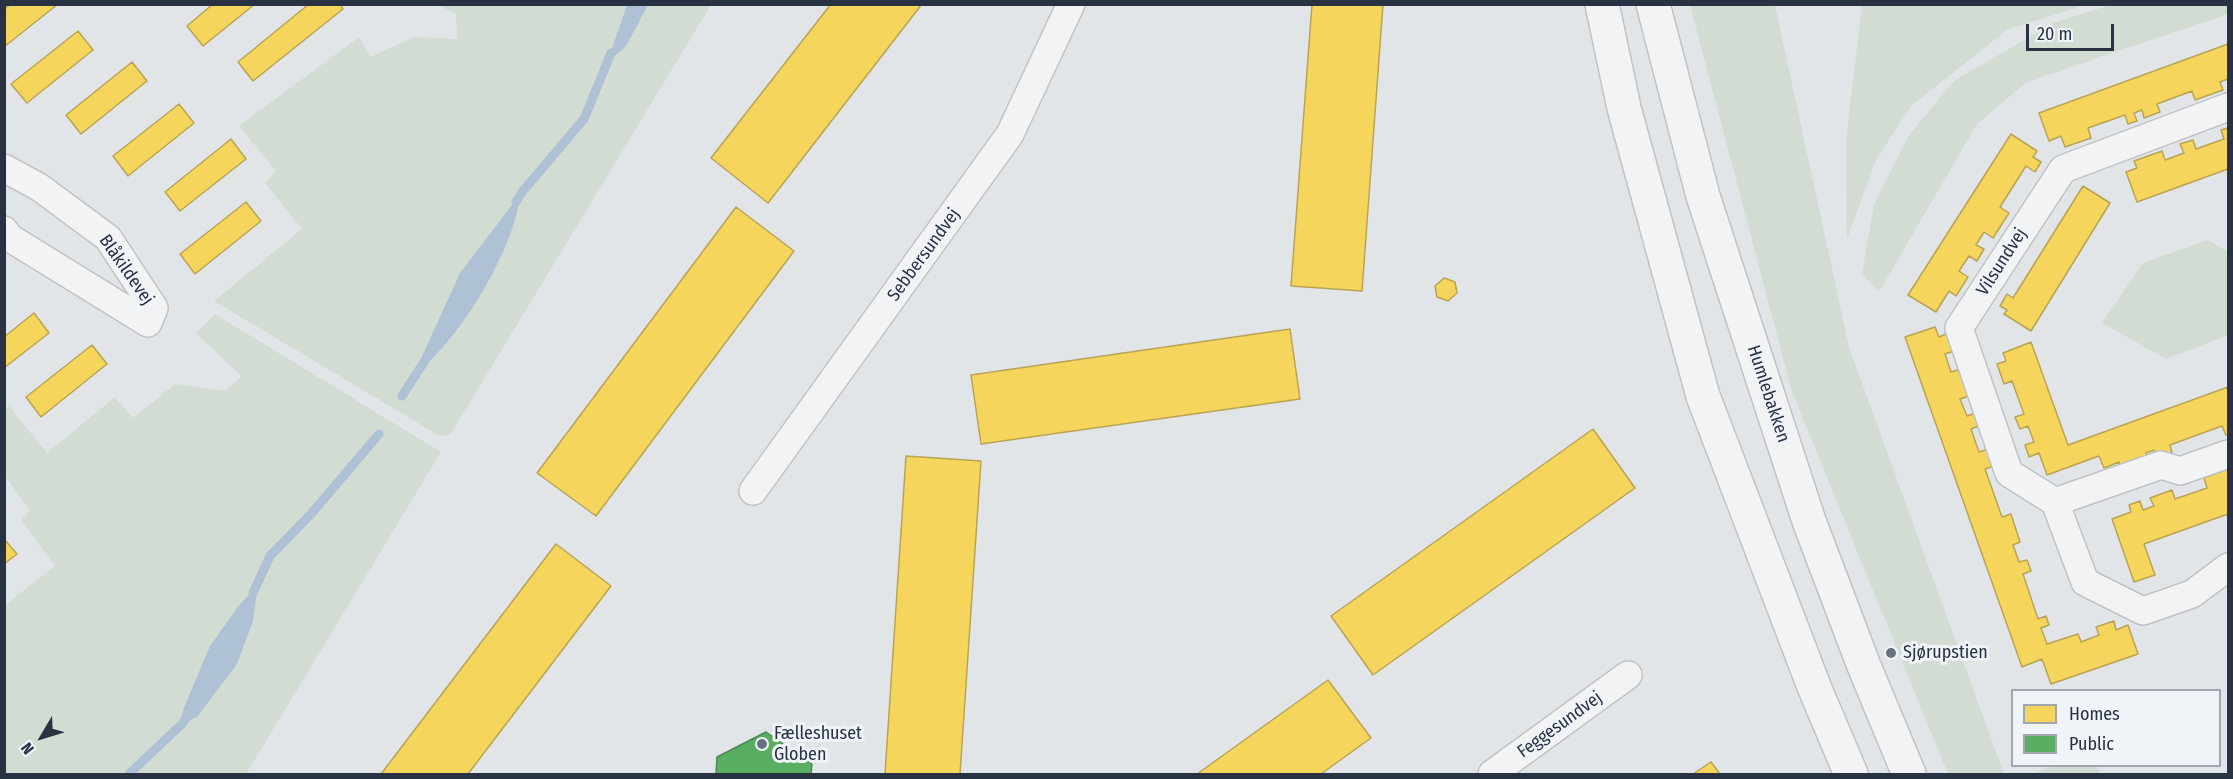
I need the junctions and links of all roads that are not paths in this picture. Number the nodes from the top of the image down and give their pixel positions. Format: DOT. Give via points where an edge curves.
graph roads {
  1 [pos="1071,4"];
  2 [pos="1602,4"];
  3 [pos="1653,4"];
  4 [pos="2229,107"];
  5 [pos="4,168"];
  6 [pos="4,230"];
  7 [pos="2229,454"];
  8 [pos="753,491"];
  9 [pos="2055,502"];
  10 [pos="2229,567"];
  11 [pos="1628,675"];
  12 [pos="1492,774"];
  13 [pos="1851,774"];
  14 [pos="1909,774"];
  1 -- 8 [label="street, Sebbersundvej" via="1010,134"];
  2 -- 13 [label="street" via="1624,108 1703,396"];
  3 -- 14 [label="street, Humlebakken" via="1703,196 1809,521"];
  4 -- 9 [label="street, Vilsundvej" via="2063,169 1959,328 2009,473"];
  5 -- 6 [label="street, Blåkildevej" via="39,187 108,238 154,308 148,323 10,238"];
  7 -- 9 [label="street" via="2180,471 2161,465"];
  9 -- 10 [label="street" via="2085,582 2143,611 2192,594"];
  11 -- 12 [label="street, Feggesundvej"];
}
